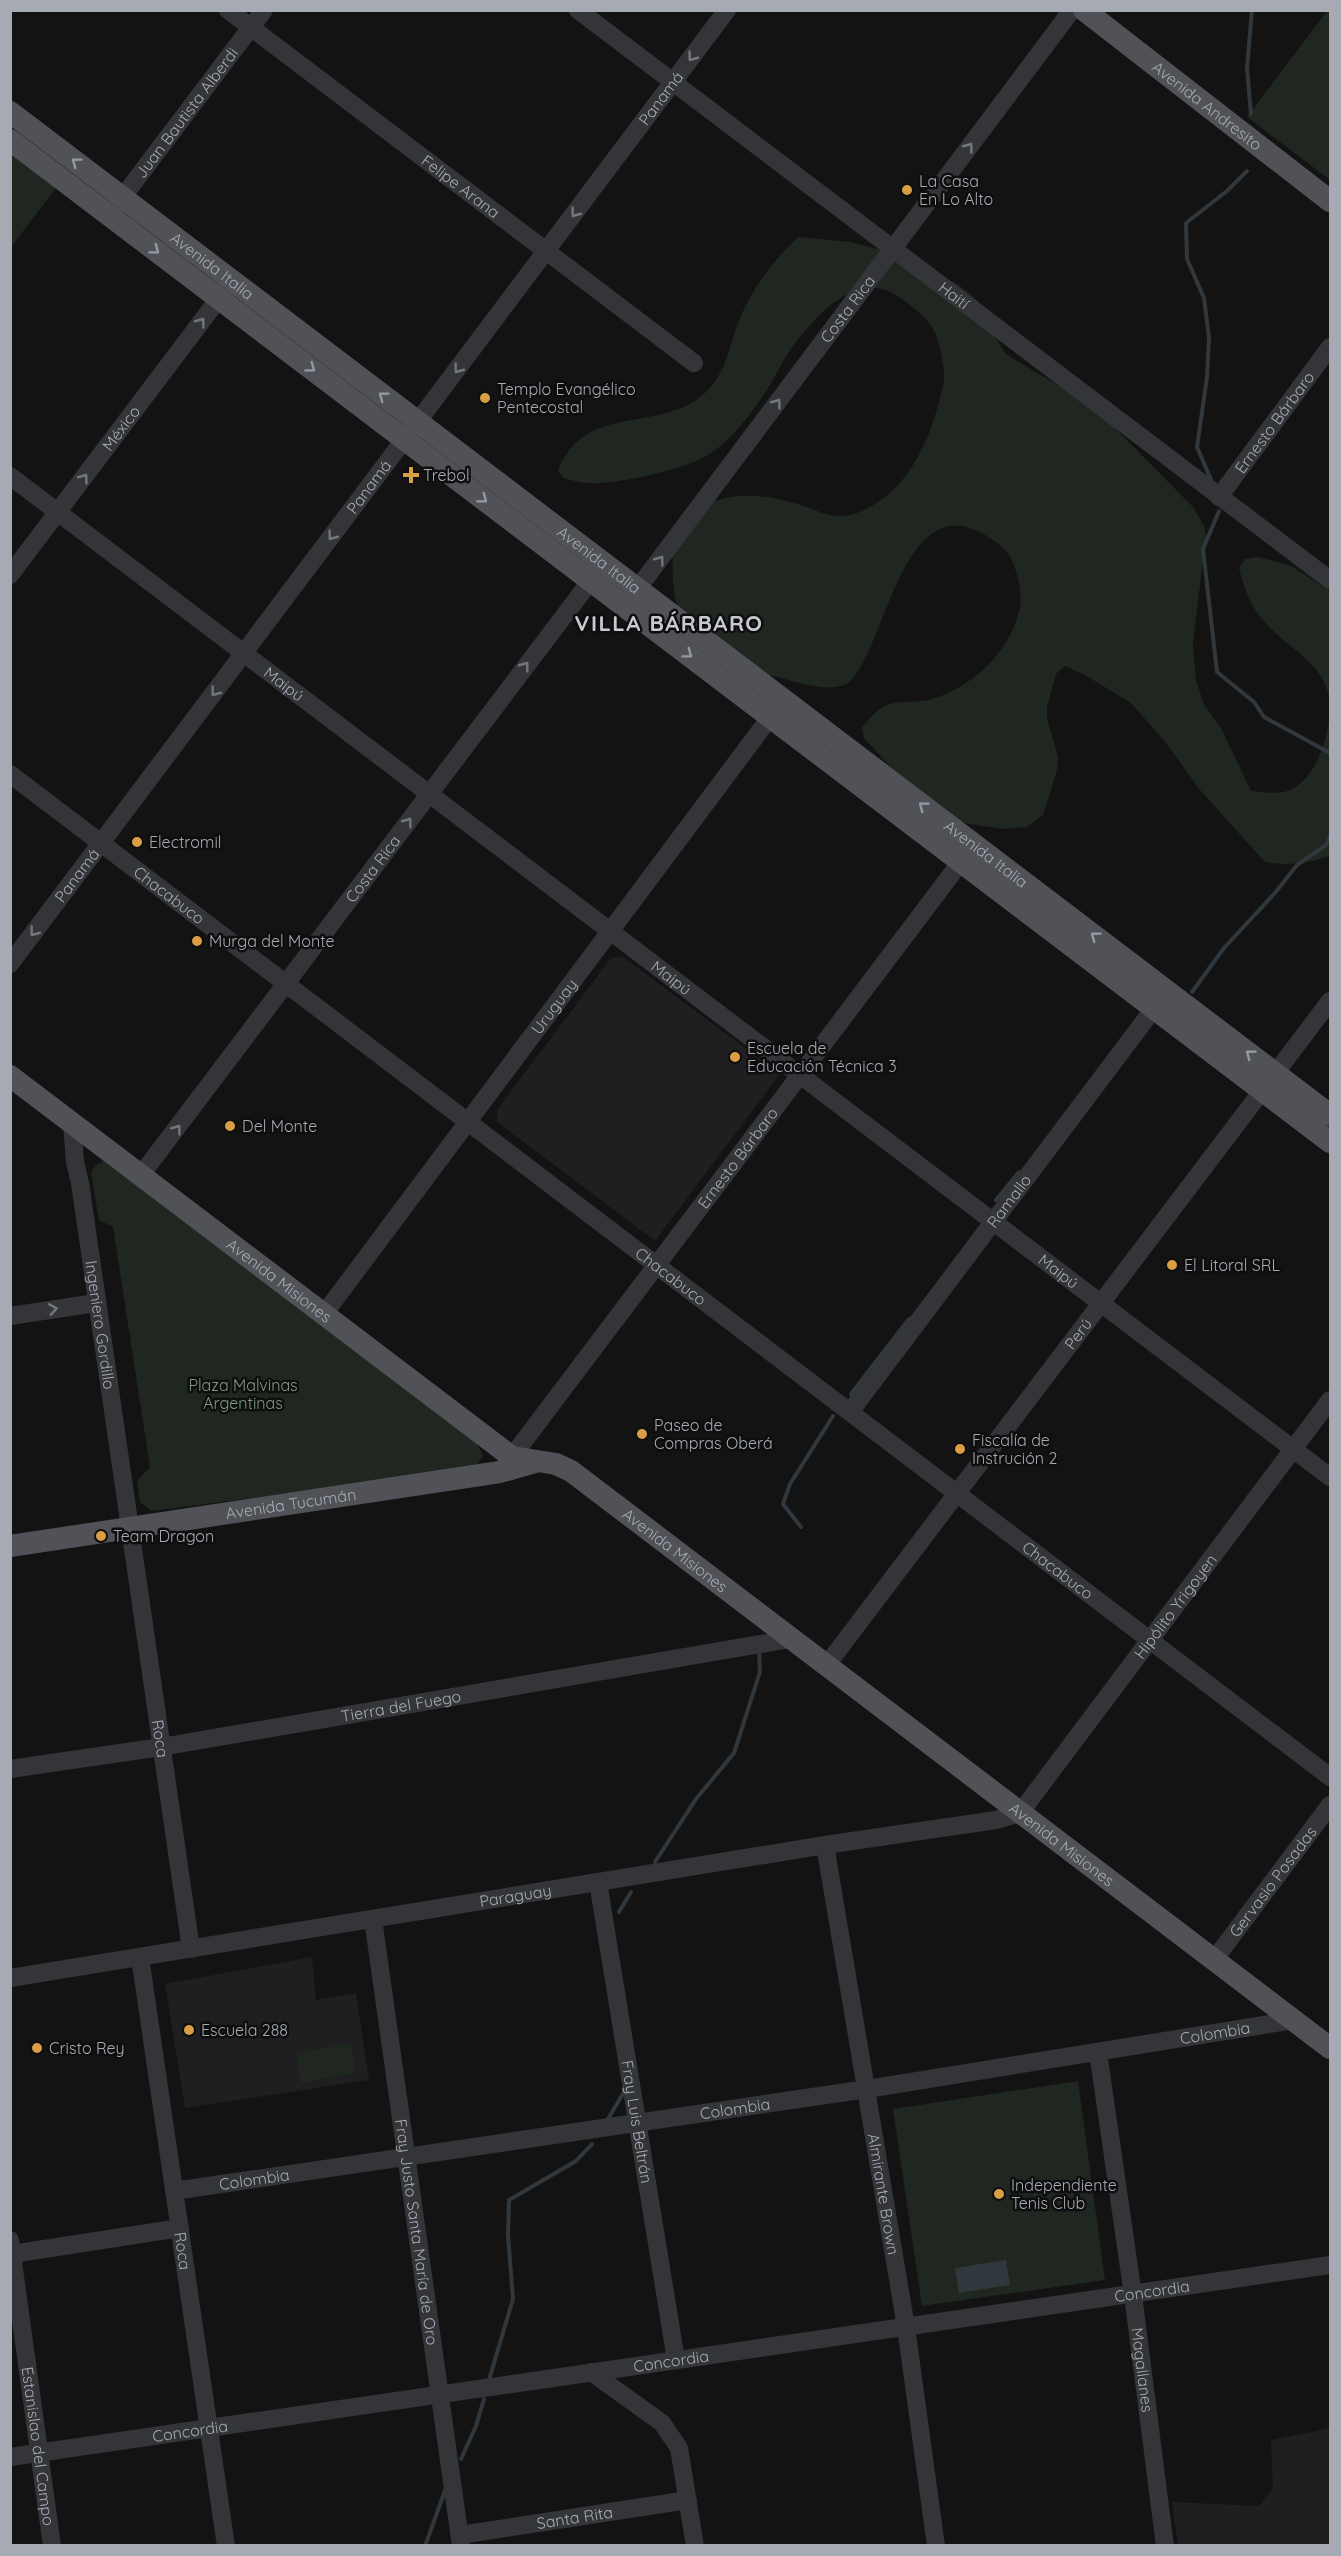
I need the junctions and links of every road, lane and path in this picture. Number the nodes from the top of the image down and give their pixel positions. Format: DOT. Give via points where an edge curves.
graph roads {
  1 [pos="228,10"];
  2 [pos="264,10"];
  3 [pos="578,10"];
  4 [pos="727,10"];
  5 [pos="1072,10"];
  6 [pos="1084,10"];
  7 [pos="251,28"];
  8 [pos="673,83"];
  9 [pos="10,112"];
  10 [pos="10,140"];
  11 [pos="1330,201"];
  12 [pos="116,206"];
  13 [pos="893,248"];
  14 [pos="546,251"];
  15 [pos="226,290"];
  16 [pos="1330,347"];
  17 [pos="694,363"];
  18 [pos="411,431"];
  19 [pos="10,476"];
  20 [pos="1219,497"];
  21 [pos="58,512"];
  22 [pos="597,572"];
  23 [pos="10,575"];
  24 [pos="1330,580"];
  25 [pos="631,597"];
  26 [pos="244,653"];
  27 [pos="777,708"];
  28 [pos="10,774"];
  29 [pos="429,794"];
  30 [pos="101,843"];
  31 [pos="968,853"];
  32 [pos="612,932"];
  33 [pos="10,964"];
  34 [pos="286,984"];
  35 [pos="1160,1000"];
  36 [pos="1330,1001"];
  37 [pos="800,1075"];
  38 [pos="10,1076"];
  39 [pos="1269,1082"];
  40 [pos="1330,1115"];
  41 [pos="468,1122"];
  42 [pos="72,1123"];
  43 [pos="1330,1142"];
  44 [pos="141,1175"];
  45 [pos="993,1221"];
  46 [pos="656,1265"];
  47 [pos="96,1303"];
  48 [pos="1101,1303"];
  49 [pos="324,1314"];
  50 [pos="10,1316"];
  51 [pos="1330,1400"];
  52 [pos="850,1412"];
  53 [pos="1294,1449"];
  54 [pos="515,1464"];
  55 [pos="1330,1477"];
  56 [pos="957,1493"];
  57 [pos="129,1528"];
  58 [pos="10,1546"];
  59 [pos="790,1639"];
  60 [pos="1150,1640"];
  61 [pos="826,1666"];
  62 [pos="161,1747"];
  63 [pos="10,1769"];
  64 [pos="1330,1777"];
  65 [pos="1330,1805"];
  66 [pos="1020,1813"];
  67 [pos="825,1845"];
  68 [pos="597,1882"];
  69 [pos="373,1919"];
  70 [pos="191,1949"];
  71 [pos="140,1957"];
  72 [pos="1214,1960"];
  73 [pos="10,1978"];
  74 [pos="1294,2020"];
  75 [pos="1330,2048"];
  76 [pos="1098,2052"];
  77 [pos="867,2089"];
  78 [pos="636,2123"];
  79 [pos="406,2157"];
  80 [pos="174,2191"];
  81 [pos="180,2228"];
  82 [pos="11,2247"];
  83 [pos="1330,2265"];
  84 [pos="1133,2294"];
  85 [pos="906,2326"];
  86 [pos="676,2360"];
  87 [pos="591,2372"];
  88 [pos="440,2394"];
  89 [pos="209,2428"];
  90 [pos="40,2452"];
  91 [pos="10,2457"];
  92 [pos="688,2500"];
  93 [pos="461,2540"];
  94 [pos="52,2546"];
  95 [pos="226,2546"];
  96 [pos="695,2546"];
  97 [pos="936,2546"];
  98 [pos="1165,2546"];
  1 -- 7 [label="street, Felipe Arana"];
  2 -- 7 [label="street, Juan Bautista Alberdi"];
  3 -- 8 [label="street, Haití"];
  4 -- 8 [label="street, Panamá, one-way"];
  13 -- 5 [label="street, Costa Rica, one-way"];
  6 -- 11 [label="main road, Avenida Andresito"];
  7 -- 12 [label="street, Juan Bautista Alberdi"];
  7 -- 14 [label="street, Felipe Arana"];
  8 -- 13 [label="street, Haití"];
  8 -- 14 [label="street, Panamá, one-way"];
  12 -- 9 [label="main road, Avenida Italia, one-way"];
  10 -- 12 [label="main road, Avenida Italia"];
  12 -- 15 [label="main road, Avenida Italia"];
  13 -- 20 [label="street, Haití"];
  25 -- 13 [label="street, Costa Rica, one-way"];
  14 -- 17 [label="street, Felipe Arana"];
  14 -- 18 [label="street, Panamá, one-way"];
  15 -- 18 [label="main road, Avenida Italia"];
  21 -- 15 [label="street, México, one-way"];
  16 -- 20 [label="street, Ernesto Bárbaro"];
  18 -- 22 [label="main road, Avenida Italia"];
  18 -- 26 [label="street, Panamá, one-way"];
  19 -- 21 [label="street, Maipú"];
  20 -- 24 [label="street, Haití"];
  21 -- 23 [label="street, México"];
  21 -- 26 [label="street, Maipú"];
  22 -- 25 [label="main road, Avenida Italia"];
  29 -- 22 [label="street, Costa Rica, one-way"];
  25 -- 27 [label="main road, Avenida Italia"];
  26 -- 29 [label="street, Maipú"];
  26 -- 30 [label="street, Panamá, one-way"];
  27 -- 31 [label="main road, Avenida Italia"];
  27 -- 32 [label="street, Uruguay"];
  28 -- 30 [label="street, Chacabuco"];
  29 -- 32 [label="street, Maipú"];
  34 -- 29 [label="street, Costa Rica, one-way"];
  30 -- 33 [label="street, Panamá, one-way"];
  30 -- 34 [label="street, Chacabuco"];
  31 -- 35 [label="main road, Avenida Italia"];
  31 -- 37 [label="street, Ernesto Bárbaro"];
  32 -- 37 [label="street, Maipú"];
  32 -- 41 [label="street, Uruguay"];
  34 -- 41 [label="street, Chacabuco"];
  44 -- 34 [label="street, Costa Rica, one-way"];
  35 -- 39 [label="main road, Avenida Italia"];
  35 -- 45 [label="street, Ramallo"];
  36 -- 39 [label="street, Perú"];
  37 -- 45 [label="street, Maipú"];
  37 -- 46 [label="street, Ernesto Bárbaro"];
  38 -- 42 [label="main road, Avenida Misiones"];
  39 -- 40 [label="main road, Avenida Italia"];
  39 -- 43 [label="main road, Avenida Italia"];
  39 -- 48 [label="street, Perú"];
  41 -- 46 [label="street, Chacabuco"];
  41 -- 49 [label="street, Uruguay"];
  42 -- 44 [label="main road, Avenida Misiones"];
  42 -- 47 [label="street, Ingeniero Gordillo"];
  44 -- 49 [label="main road, Avenida Misiones"];
  45 -- 48 [label="street, Maipú"];
  45 -- 52 [label="street, Ramallo"];
  46 -- 52 [label="street, Chacabuco"];
  46 -- 54 [label="street, Ernesto Bárbaro"];
  50 -- 47 [label="street, one-way"];
  47 -- 57 [label="street, Ingeniero Gordillo"];
  48 -- 53 [label="street, Maipú"];
  48 -- 56 [label="street, Perú"];
  49 -- 54 [label="main road, Avenida Misiones"];
  51 -- 53 [label="street, Hipólito Yrigoyen"];
  52 -- 56 [label="street, Chacabuco"];
  53 -- 55 [label="street, Maipú"];
  53 -- 60 [label="street, Hipólito Yrigoyen"];
  54 -- 57 [label="main road, Avenida Tucumán"];
  54 -- 59 [label="main road, Avenida Misiones" via="556,1464 571,1471"];
  56 -- 60 [label="street, Chacabuco"];
  56 -- 61 [label="street, Perú"];
  57 -- 58 [label="main road, Avenida Tucumán"];
  57 -- 62 [label="street, Roca"];
  59 -- 61 [label="main road, Avenida Misiones"];
  59 -- 62 [label="street, Tierra del Fuego"];
  60 -- 64 [label="street, Chacabuco"];
  60 -- 66 [label="street, Hipólito Yrigoyen"];
  61 -- 66 [label="main road, Avenida Misiones"];
  62 -- 63 [label="street, Tierra del Fuego"];
  62 -- 70 [label="street, Roca"];
  65 -- 72 [label="street, Gervasio Posadas"];
  66 -- 67 [label="street, Paraguay" via="996,1820"];
  66 -- 72 [label="main road, Avenida Misiones"];
  67 -- 68 [label="street, Paraguay"];
  67 -- 77 [label="street, Almirante Brown"];
  68 -- 69 [label="street, Paraguay"];
  68 -- 78 [label="street, Fray Luis Beltrán"];
  69 -- 70 [label="street, Paraguay"];
  69 -- 79 [label="street, Fray Justo Santa María de Oro"];
  70 -- 71 [label="street, Paraguay"];
  71 -- 73 [label="street, Paraguay"];
  71 -- 80 [label="street, Roca"];
  72 -- 74 [label="main road, Avenida Misiones"];
  74 -- 75 [label="main road, Avenida Misiones"];
  74 -- 76 [label="street, Colombia"];
  76 -- 77 [label="street, Colombia"];
  76 -- 84 [label="street, Magallanes"];
  77 -- 78 [label="street, Colombia"];
  77 -- 85 [label="street, Almirante Brown"];
  78 -- 79 [label="street, Colombia"];
  78 -- 86 [label="street, Fray Luis Beltrán"];
  79 -- 80 [label="street, Colombia"];
  79 -- 88 [label="street, Fray Justo Santa María de Oro"];
  80 -- 81 [label="street, Roca"];
  81 -- 82 [label="street"];
  81 -- 89 [label="street, Roca"];
  82 -- 90 [label="street, Estanislao del Campo"];
  83 -- 84 [label="street, Concordia"];
  84 -- 85 [label="street, Concordia"];
  84 -- 98 [label="street, Magallanes"];
  85 -- 86 [label="street, Concordia"];
  85 -- 97 [label="street, Almirante Brown"];
  86 -- 87 [label="street, Concordia"];
  87 -- 88 [label="street, Concordia"];
  87 -- 92 [label="street" via="662,2423 680,2448"];
  88 -- 89 [label="street, Concordia"];
  88 -- 93 [label="street, Fray Justo Santa María de Oro"];
  89 -- 90 [label="street, Concordia"];
  89 -- 95 [label="street, Roca"];
  90 -- 91 [label="street, Concordia"];
  90 -- 94 [label="street, Estanislao del Campo"];
  92 -- 93 [label="street, Santa Rita"];
  92 -- 96 [label="street"];
}
